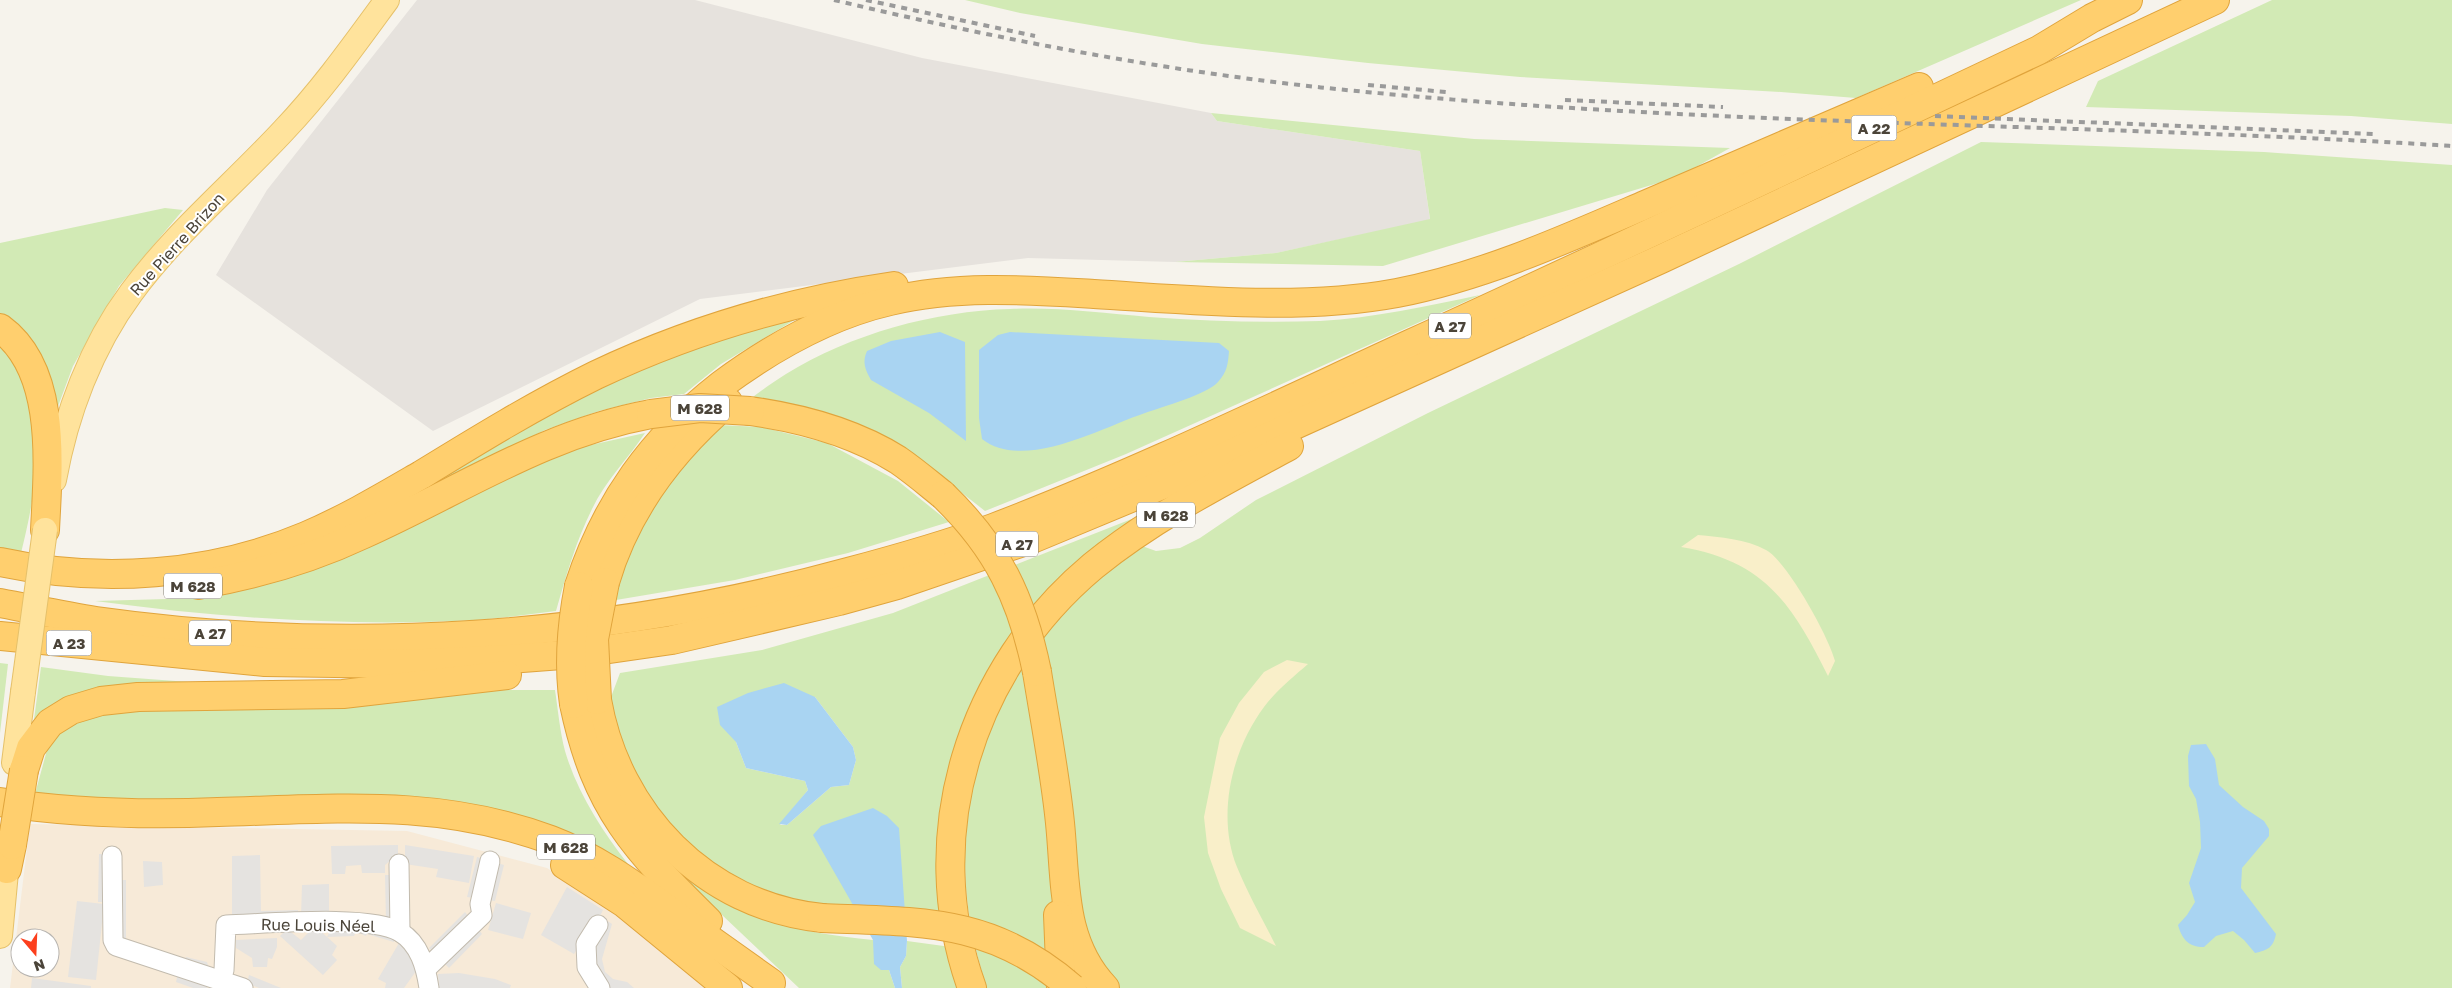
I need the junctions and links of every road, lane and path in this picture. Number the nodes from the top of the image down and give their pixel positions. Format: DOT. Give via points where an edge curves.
graph roads {
  1 [pos="387,0"];
  2 [pos="2128,0"];
  3 [pos="2215,0"];
  4 [pos="2092,18"];
  5 [pos="1652,232"];
  6 [pos="1661,259"];
  7 [pos="1318,301"];
  8 [pos="0,328"];
  9 [pos="46,530"];
  10 [pos="0,562"];
  11 [pos="0,579"];
  12 [pos="897,585"];
  13 [pos="0,603"];
  14 [pos="0,610"];
  15 [pos="94,621"];
  16 [pos="0,629"];
  17 [pos="0,636"];
  18 [pos="138,650"];
  19 [pos="585,702"];
  20 [pos="19,766"];
  21 [pos="1052,770"];
  22 [pos="324,808"];
  23 [pos="2,810"];
  24 [pos="7,851"];
  25 [pos="112,856"];
  26 [pos="490,861"];
  27 [pos="399,864"];
  28 [pos="598,925"];
  29 [pos="400,932"];
  30 [pos="0,936"];
  31 [pos="426,969"];
  32 [pos="221,980"];
  33 [pos="774,986"];
  34 [pos="244,988"];
  35 [pos="430,988"];
  36 [pos="600,988"];
  37 [pos="728,988"];
  38 [pos="972,988"];
  39 [pos="1061,988"];
  40 [pos="1072,988"];
  41 [pos="1105,988"];
  1 -- 9 [label="main road, Rue Pierre Brizon" via="285,129 168,250 116,315 94,356 73,407 58,460"];
  2 -- 4 [label="highway, A 22"];
  3 -- 6 [label="highway, A 22"];
  4 -- 5 [label="highway, A 22" via="2039,50"];
  4 -- 7 [label="highway" via="2035,37 1507,262 1399,292"];
  5 -- 15 [label="highway, A 27" via="1092,488 959,539 798,585 715,604 609,622 461,636 369,639 248,635"];
  6 -- 12 [label="highway, A 27" via="1128,500 985,556"];
  6 -- 38 [label="highway, M 628" via="1353,413 1217,486 1116,548 1051,606 1027,634 993,688 974,730 959,782 952,829 951,868 958,936"];
  7 -- 10 [label="highway" via="1012,278 939,280 836,294 737,319 630,360 546,400 345,518 276,548 203,566 142,573 63,572"];
  7 -- 19 [label="highway, M 628, bridge" via="1205,300 999,290 916,296 852,313 773,350 739,372 676,423 624,489 590,554 592,584 570,646 570,679"];
  8 -- 9 [label="highway" via="27,359 44,409 48,450"];
  9 -- 20 [label="main road, Rue Pierre Brizon, bridge" via="23,692"];
  11 -- 21 [label="highway, M 628, bridge" via="58,588 131,591 194,586 265,572 365,534 526,453 617,421 700,408 792,418 856,439 896,459 943,495 974,527 1003,570 1025,625 1037,672"];
  12 -- 18 [label="highway, A 27" via="672,640 575,654 406,664 328,664 265,662"];
  12 -- 20 [label="highway" via="850,606 778,627 605,663 343,694 138,697 101,701 71,710 50,723"];
  13 -- 15 [label="highway, A 23"];
  14 -- 15 [label="highway, A 27"];
  16 -- 18 [label="highway, A 27"];
  17 -- 18 [label="highway, A 23"];
  19 -- 33 [label="highway, M 628" via="581,739 608,806 624,831 670,884"];
  19 -- 40 [label="highway, M 628, bridge" via="624,783 647,819 678,853 716,882 753,901 788,913 822,918 907,920 975,933 1029,956"];
  20 -- 23 [label="main road, Rue Pierre Brizon"];
  20 -- 24 [label="highway, bridge"];
  21 -- 39 [label="highway, M 628"];
  21 -- 41 [label="highway, M 628" via="1072,930 1084,962"];
  22 -- 23 [label="highway, M 628" via="174,813 87,820"];
  22 -- 33 [label="highway, M 628" via="432,810 497,823 553,841 613,871"];
  22 -- 37 [label="highway, M 628" via="443,824 479,832 543,854 583,875 624,903"];
  23 -- 24 [label="main road, Rue Pierre Brizon"];
  24 -- 30 [label="main road, Rue Pierre Brizon"];
  25 -- 32 [label="street" via="112,927 116,946"];
  26 -- 31 [label="street" via="480,904 482,915"];
  27 -- 29 [label="street"];
  28 -- 36 [label="street" via="586,944 587,968"];
  29 -- 31 [label="street, Rue Louis Néel" via="415,946"];
  29 -- 32 [label="street, Rue Louis Néel" via="370,922 226,924"];
  31 -- 35 [label="street, Rue Louis Néel"];
  32 -- 34 [label="street"];
}
